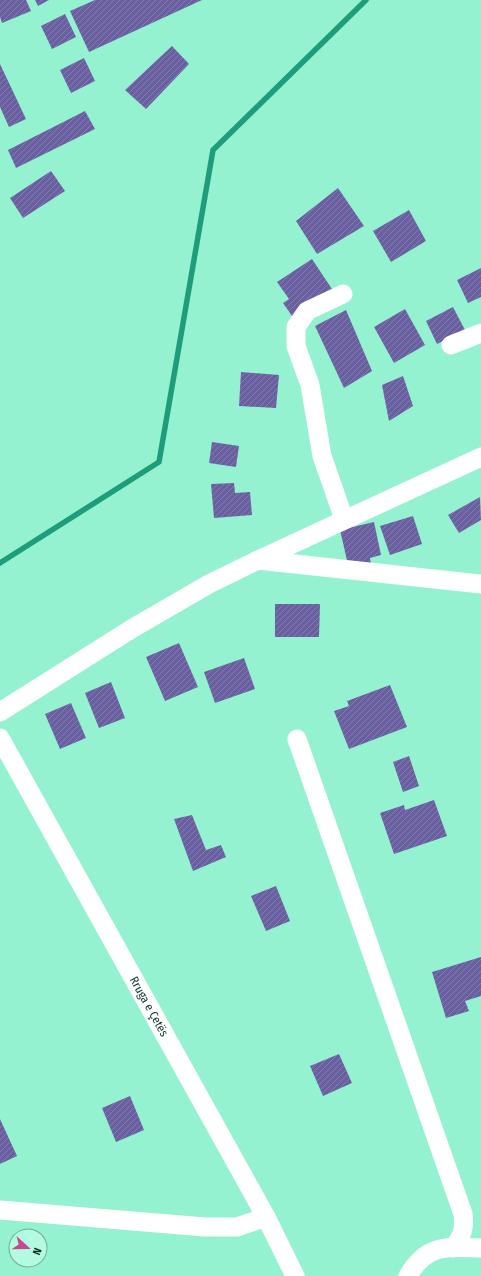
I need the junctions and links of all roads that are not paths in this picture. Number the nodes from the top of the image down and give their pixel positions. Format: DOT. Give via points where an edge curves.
graph roads {
  1 [pos="343,294"];
  2 [pos="481,333"];
  3 [pos="451,345"];
  4 [pos="481,457"];
  5 [pos="344,520"];
  6 [pos="258,560"];
  7 [pos="481,584"];
  8 [pos="0,712"];
  9 [pos="0,738"];
  10 [pos="297,739"];
  11 [pos="0,1210"];
  12 [pos="266,1217"];
  13 [pos="453,1248"];
  14 [pos="481,1248"];
  15 [pos="295,1276"];
  16 [pos="408,1276"];
  1 -- 5 [label="street" via="307,312 296,327 296,346 310,385 322,456"];
  2 -- 3 [label="street"];
  4 -- 5 [label="street"];
  5 -- 6 [label="street"];
  6 -- 7 [label="street"];
  6 -- 8 [label="street" via="133,628"];
  9 -- 12 [label="street, Rruga e Çetës"];
  10 -- 13 [label="street" via="462,1214 464,1226"];
  11 -- 12 [label="street" via="205,1227 237,1227"];
  12 -- 15 [label="street, Rruga e Çetës"];
  13 -- 14 [label="street"];
  13 -- 16 [label="street" via="425,1254"];
}
